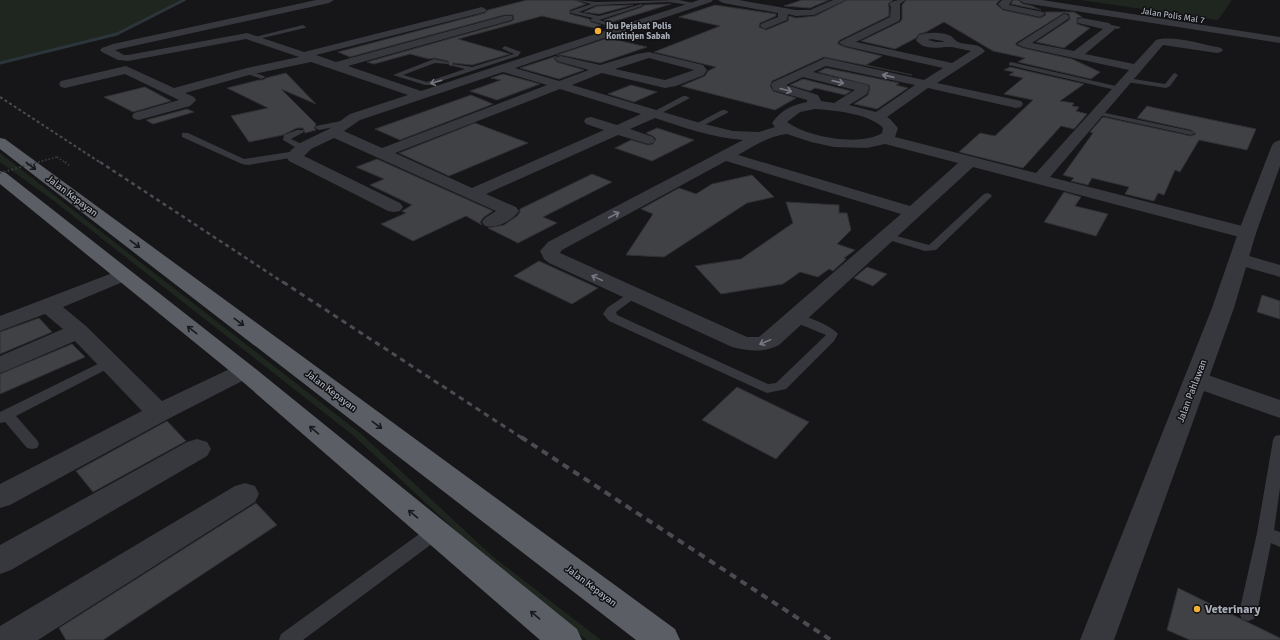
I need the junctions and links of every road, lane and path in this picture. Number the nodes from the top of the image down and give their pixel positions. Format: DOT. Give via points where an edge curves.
graph roads {
  1 [pos="329,0"];
  2 [pos="579,0"];
  3 [pos="657,0"];
  4 [pos="708,0"];
  5 [pos="723,0"];
  6 [pos="841,0"];
  7 [pos="900,0"];
  8 [pos="1007,0"];
  9 [pos="1024,0"];
  10 [pos="1066,0"];
  11 [pos="597,4"];
  12 [pos="695,4"];
  13 [pos="482,10"];
  14 [pos="785,12"];
  15 [pos="1064,17"];
  16 [pos="508,18"];
  17 [pos="599,18"];
  18 [pos="765,26"];
  19 [pos="1107,26"];
  20 [pos="303,27"];
  21 [pos="1118,27"];
  22 [pos="623,28"];
  23 [pos="1280,32"];
  24 [pos="254,38"];
  25 [pos="1280,40"];
  26 [pos="951,44"];
  27 [pos="505,48"];
  28 [pos="1217,50"];
  29 [pos="1076,55"];
  30 [pos="308,56"];
  31 [pos="561,59"];
  32 [pos="446,63"];
  33 [pos="427,64"];
  34 [pos="1011,64"];
  35 [pos="455,65"];
  36 [pos="336,66"];
  37 [pos="954,67"];
  38 [pos="503,68"];
  39 [pos="1137,68"];
  40 [pos="601,69"];
  41 [pos="472,70"];
  42 [pos="247,72"];
  43 [pos="462,73"];
  44 [pos="800,73"];
  45 [pos="1175,75"];
  46 [pos="262,77"];
  47 [pos="409,80"];
  48 [pos="65,84"];
  49 [pos="926,84"];
  50 [pos="1124,84"];
  51 [pos="389,85"];
  52 [pos="560,86"];
  53 [pos="174,92"];
  54 [pos="420,95"];
  55 [pos="686,98"];
  56 [pos="1016,104"];
  57 [pos="815,105"];
  58 [pos="837,107"];
  59 [pos="725,112"];
  60 [pos="1099,113"];
  61 [pos="653,114"];
  62 [pos="139,116"];
  63 [pos="878,118"];
  64 [pos="591,121"];
  65 [pos="696,126"];
  66 [pos="326,130"];
  67 [pos="616,130"];
  68 [pos="788,130"];
  69 [pos="300,132"];
  70 [pos="1191,132"];
  71 [pos="186,135"];
  72 [pos="760,137"];
  73 [pos="884,139"];
  74 [pos="648,140"];
  75 [pos="0,142"];
  76 [pos="1280,147"];
  77 [pos="299,151"];
  78 [pos="382,153"];
  79 [pos="726,156"];
  80 [pos="970,161"];
  81 [pos="69,165"];
  82 [pos="0,175"];
  83 [pos="1040,179"];
  84 [pos="474,194"];
  85 [pos="987,196"];
  86 [pos="394,207"];
  87 [pos="913,212"];
  88 [pos="491,222"];
  89 [pos="1246,234"];
  90 [pos="886,236"];
  91 [pos="1239,259"];
  92 [pos="1280,271"];
  93 [pos="123,275"];
  94 [pos="633,295"];
  95 [pos="48,305"];
  96 [pos="796,318"];
  97 [pos="0,324"];
  98 [pos="78,331"];
  99 [pos="108,363"];
  100 [pos="0,365"];
  101 [pos="244,371"];
  102 [pos="1196,379"];
  103 [pos="1280,409"];
  104 [pos="159,413"];
  105 [pos="3,416"];
  106 [pos="1280,440"];
  107 [pos="32,444"];
  108 [pos="198,449"];
  109 [pos="245,494"];
  110 [pos="0,497"];
  111 [pos="435,532"];
  112 [pos="1272,537"];
  113 [pos="0,562"];
  114 [pos="1248,613"];
  115 [pos="1099,639"];
  116 [pos="8,640"];
  117 [pos="288,640"];
  118 [pos="565,640"];
  119 [pos="663,640"];
  1 -- 24 [label="street" via="113,46 106,50 122,58 243,37"];
  2 -- 11 [label="lane"];
  3 -- 11 [label="lane"];
  3 -- 12 [label="lane"];
  3 -- 17 [label="lane"];
  4 -- 12 [label="street"];
  5 -- 14 [label="street"];
  6 -- 14 [label="street" via="811,13"];
  7 -- 37 [label="street" via="894,4 895,19 845,44"];
  8 -- 15 [label="street" via="1003,4 1006,7"];
  9 -- 25 [label="street"];
  10 -- 23 [label="street, Jalan Polis Mal 7"];
  11 -- 17 [label="lane" via="573,12"];
  12 -- 22 [label="street"];
  13 -- 30 [label="street"];
  14 -- 18 [label="street" via="782,14 783,18"];
  15 -- 19 [label="street"];
  15 -- 29 [label="street" via="1023,44"];
  16 -- 36 [label="street"];
  17 -- 22 [label="lane" via="593,20"];
  19 -- 21 [label="lane"];
  19 -- 29 [label="street" via="1110,29"];
  20 -- 24 [label="lane"];
  22 -- 38 [label="street"];
  24 -- 30 [label="street"];
  26 -- 37 [label="street" via="979,51"];
  27 -- 41 [label="lane" via="518,52 516,55"];
  28 -- 39 [label="street" via="1161,42"];
  29 -- 39 [label="street"];
  30 -- 36 [label="street"];
  30 -- 42 [label="street"];
  31 -- 40 [label="street"];
  32 -- 33 [label="lane" via="437,61"];
  33 -- 43 [label="lane"];
  33 -- 47 [label="lane" via="396,75"];
  34 -- 50 [label="lane"];
  35 -- 41 [label="lane"];
  36 -- 51 [label="street"];
  37 -- 49 [label="street"];
  38 -- 52 [label="street"];
  38 -- 54 [label="street"];
  39 -- 50 [label="street"];
  40 -- 40 [label="street" via="665,84 672,84 702,70 645,55"];
  40 -- 52 [label="street"];
  41 -- 43 [label="lane"];
  42 -- 46 [label="lane"];
  42 -- 53 [label="street"];
  43 -- 47 [label="lane, one-way" via="427,84"];
  49 -- 44 [label="street, one-way" via="827,62"];
  44 -- 57 [label="street, one-way" via="777,86 808,95 813,98"];
  44 -- 58 [label="street, one-way" via="863,88"];
  45 -- 50 [label="lane" via="1166,86"];
  47 -- 51 [label="lane"];
  48 -- 53 [label="street" via="126,70"];
  49 -- 56 [label="street"];
  49 -- 63 [label="street"];
  50 -- 60 [label="street"];
  51 -- 54 [label="street"];
  52 -- 61 [label="street"];
  52 -- 78 [label="street"];
  53 -- 62 [label="street" via="188,101"];
  54 -- 66 [label="street" via="355,117"];
  55 -- 61 [label="lane"];
  57 -- 58 [label="street"];
  57 -- 68 [label="street" via="790,111 782,117 779,123"];
  58 -- 63 [label="street"];
  59 -- 65 [label="lane"];
  60 -- 70 [label="lane"];
  60 -- 83 [label="street"];
  61 -- 65 [label="street"];
  61 -- 67 [label="street"];
  63 -- 73 [label="street" via="891,129 890,134"];
  64 -- 67 [label="street"];
  65 -- 72 [label="street" via="734,135"];
  66 -- 77 [label="street"];
  66 -- 78 [label="street"];
  67 -- 74 [label="street"];
  67 -- 84 [label="street"];
  68 -- 72 [label="street"];
  68 -- 73 [label="street" via="833,143 869,143"];
  69 -- 77 [label="lane" via="291,135 287,140"];
  71 -- 77 [label="lane" via="248,162"];
  72 -- 79 [label="street"];
  73 -- 80 [label="street"];
  75 -- 119 [label="highway, Jalan Kepayan, one-way"];
  76 -- 89 [label="street, Jalan Pahlawan"];
  77 -- 86 [label="street" via="295,158"];
  78 -- 84 [label="street"];
  79 -- 87 [label="street"];
  94 -- 79 [label="street, one-way" via="553,258 550,251 555,246"];
  80 -- 83 [label="street"];
  80 -- 87 [label="street"];
  81 -- 82 [label="path, bridge" via="57,157"];
  82 -- 93 [label="highway"];
  83 -- 89 [label="street"];
  84 -- 88 [label="street" via="510,210"];
  85 -- 90 [label="lane" via="932,248"];
  87 -- 90 [label="street"];
  89 -- 91 [label="street, Jalan Pahlawan"];
  90 -- 96 [label="street"];
  91 -- 92 [label="street"];
  91 -- 102 [label="street, Jalan Pahlawan"];
  93 -- 95 [label="street"];
  101 -- 93 [label="highway, one-way"];
  96 -- 94 [label="street, one-way" via="767,342 747,344"];
  94 -- 96 [label="lane" via="609,314 767,388 781,386 832,334 828,330"];
  95 -- 97 [label="street"];
  95 -- 98 [label="street"];
  98 -- 99 [label="street"];
  98 -- 100 [label="street"];
  99 -- 104 [label="street"];
  99 -- 105 [label="lane"];
  101 -- 104 [label="street"];
  111 -- 101 [label="highway, one-way"];
  102 -- 103 [label="street"];
  102 -- 115 [label="street, Jalan Pahlawan"];
  104 -- 110 [label="street"];
  105 -- 107 [label="lane"];
  106 -- 112 [label="lane"];
  108 -- 113 [label="street"];
  109 -- 116 [label="street"];
  111 -- 117 [label="lane"];
  118 -- 111 [label="highway, one-way"];
  112 -- 114 [label="lane"];
}
